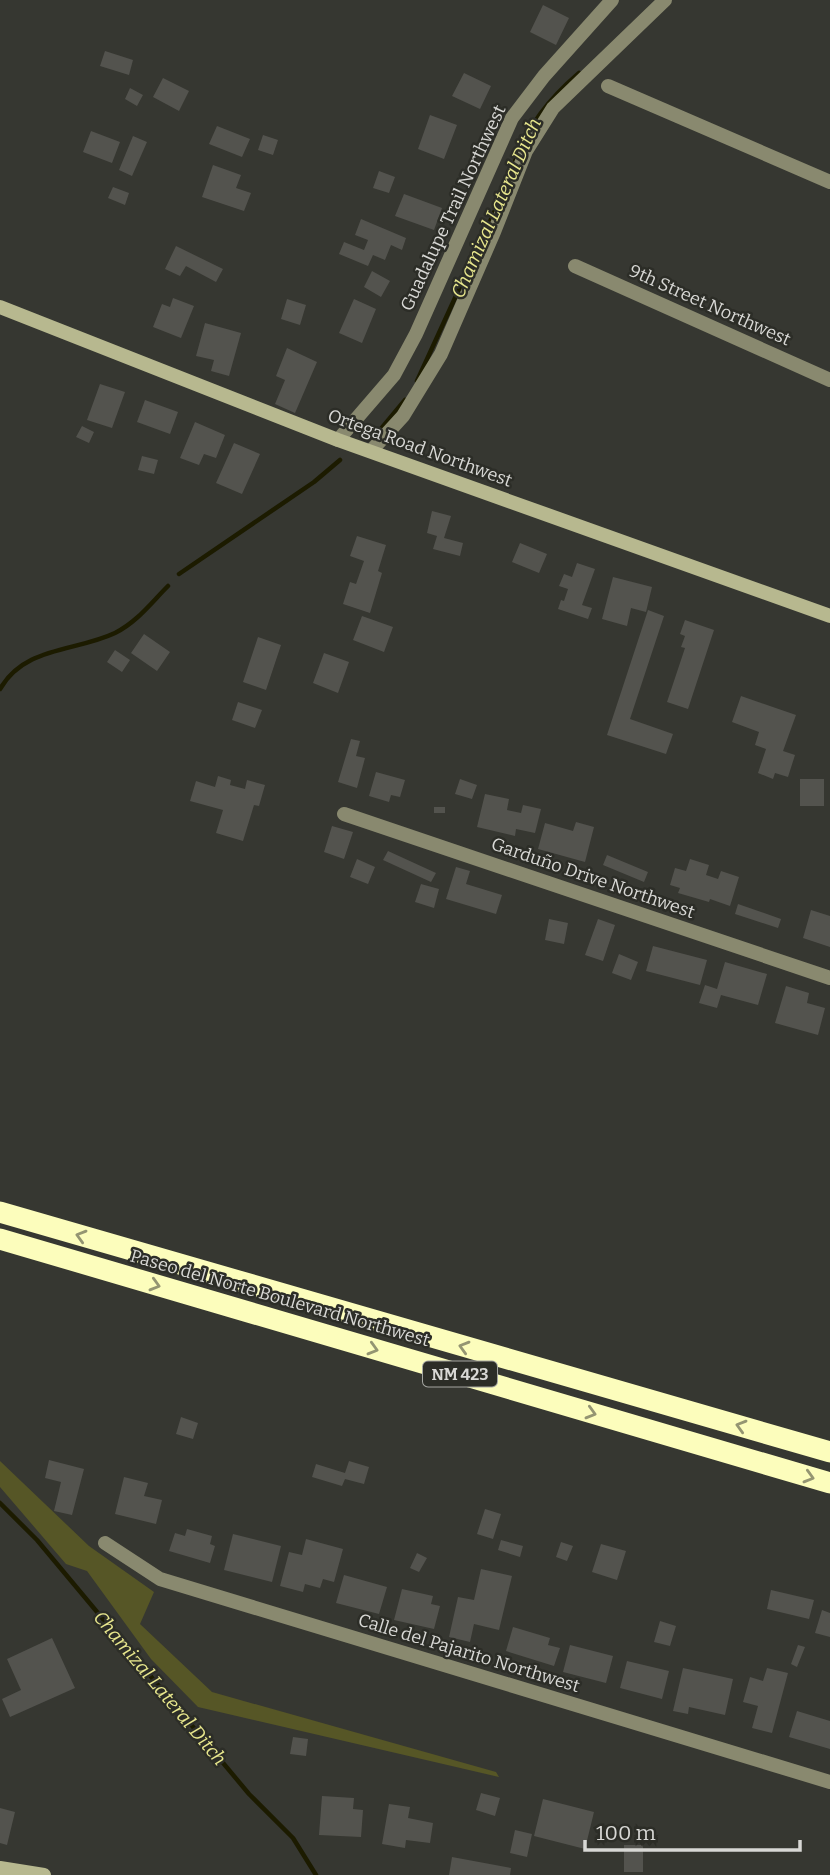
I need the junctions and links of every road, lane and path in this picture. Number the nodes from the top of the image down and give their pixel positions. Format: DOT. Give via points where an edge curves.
graph roads {
  1 [pos="612,0"];
  2 [pos="665,0"];
  3 [pos="608,86"];
  4 [pos="830,182"];
  5 [pos="575,266"];
  6 [pos="0,307"];
  7 [pos="830,380"];
  8 [pos="338,440"];
  9 [pos="371,451"];
  10 [pos="830,615"];
  11 [pos="344,814"];
  12 [pos="830,978"];
  13 [pos="0,1212"];
  14 [pos="0,1239"];
  15 [pos="830,1452"];
  16 [pos="830,1483"];
  17 [pos="105,1543"];
  18 [pos="830,1782"];
  19 [pos="0,1868"];
  20 [pos="44,1875"];
  1 -- 8 [label="street, Guadalupe Trail Northwest" via="512,118 394,375"];
  2 -- 9 [label="street" via="541,125 441,354 403,416"];
  3 -- 4 [label="street"];
  5 -- 7 [label="street, 9th Street Northwest"];
  6 -- 8 [label="street, Ortega Road Northwest"];
  8 -- 9 [label="street, Ortega Road Northwest"];
  9 -- 10 [label="street, Ortega Road Northwest"];
  11 -- 12 [label="street, Garduño Drive Northwest"];
  15 -- 13 [label="highway, Paseo del Norte Boulevard Northwest / NM 423, one-way"];
  14 -- 16 [label="highway, Paseo del Norte Boulevard Northwest / NM 423, one-way"];
  17 -- 18 [label="street, Calle del Pajarito Northwest" via="160,1579"];
  19 -- 20 [label="street"];
}
